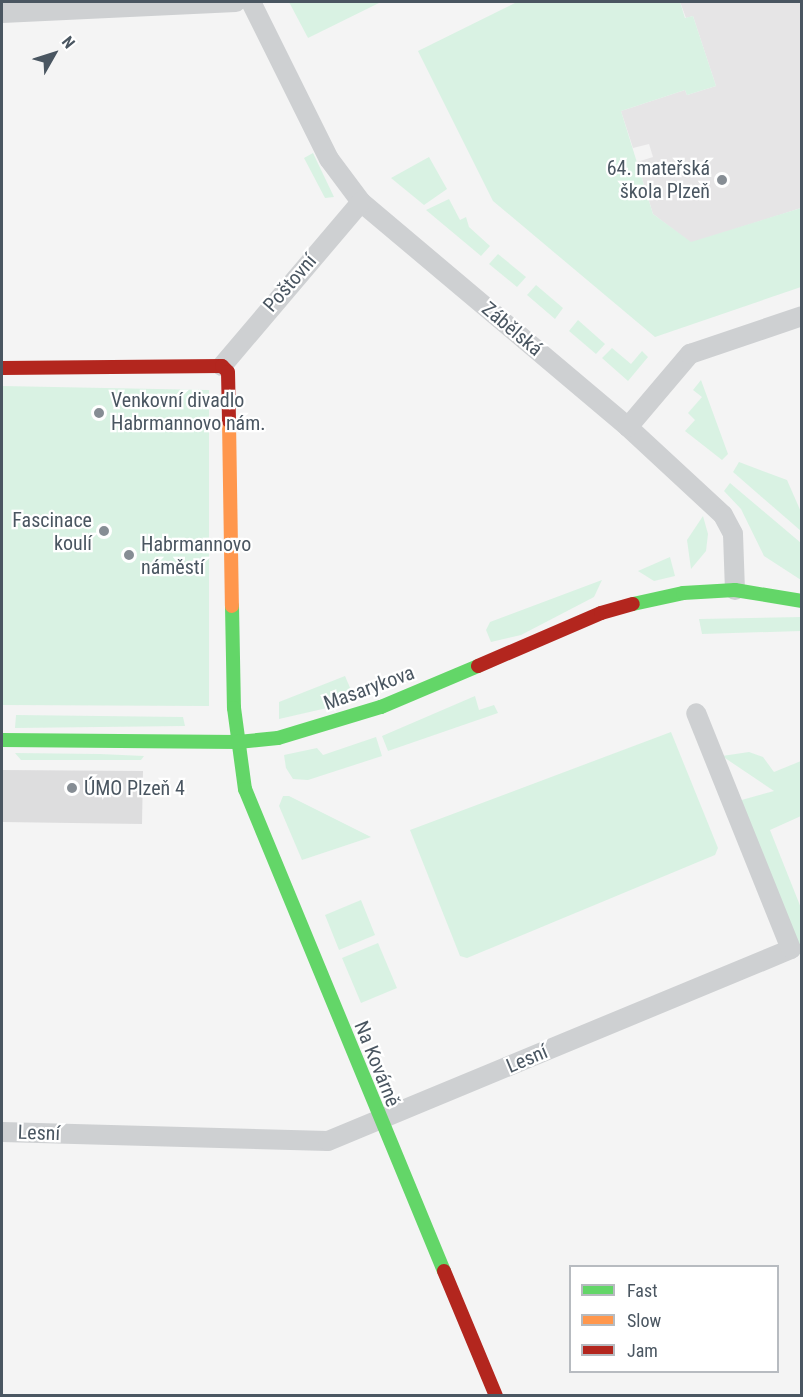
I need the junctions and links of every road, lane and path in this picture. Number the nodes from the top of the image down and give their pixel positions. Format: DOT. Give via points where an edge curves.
graph roads {
  1 [pos="236,2"];
  2 [pos="251,2"];
  3 [pos="2,13"];
  4 [pos="361,202"];
  5 [pos="801,316"];
  6 [pos="222,366"];
  7 [pos="2,368"];
  8 [pos="628,427"];
  9 [pos="735,590"];
  10 [pos="801,601"];
  11 [pos="696,713"];
  12 [pos="2,740"];
  13 [pos="238,742"];
  14 [pos="380,1122"];
  15 [pos="2,1132"];
  16 [pos="496,1395"];
  1 -- 3 [label="street"];
  2 -- 4 [label="street, Zábělská" via="329,159"];
  4 -- 6 [label="street, Poštovní"];
  4 -- 8 [label="street, Zábělská"];
  5 -- 8 [label="street" via="690,354"];
  6 -- 7 [label="street"];
  6 -- 13 [label="street" via="231,381"];
  8 -- 9 [label="street, Zábělská" via="723,515 733,534"];
  9 -- 10 [label="street"];
  9 -- 13 [label="street, Masarykova" via="682,592 601,613 381,707 278,738"];
  11 -- 14 [label="street, Lesní" via="718,757 791,949"];
  12 -- 13 [label="street, Masarykova"];
  13 -- 14 [label="street, Na Kovárně" via="252,810"];
  14 -- 15 [label="street, Lesní" via="328,1141"];
  14 -- 16 [label="street, Na Kovárně"];
}
